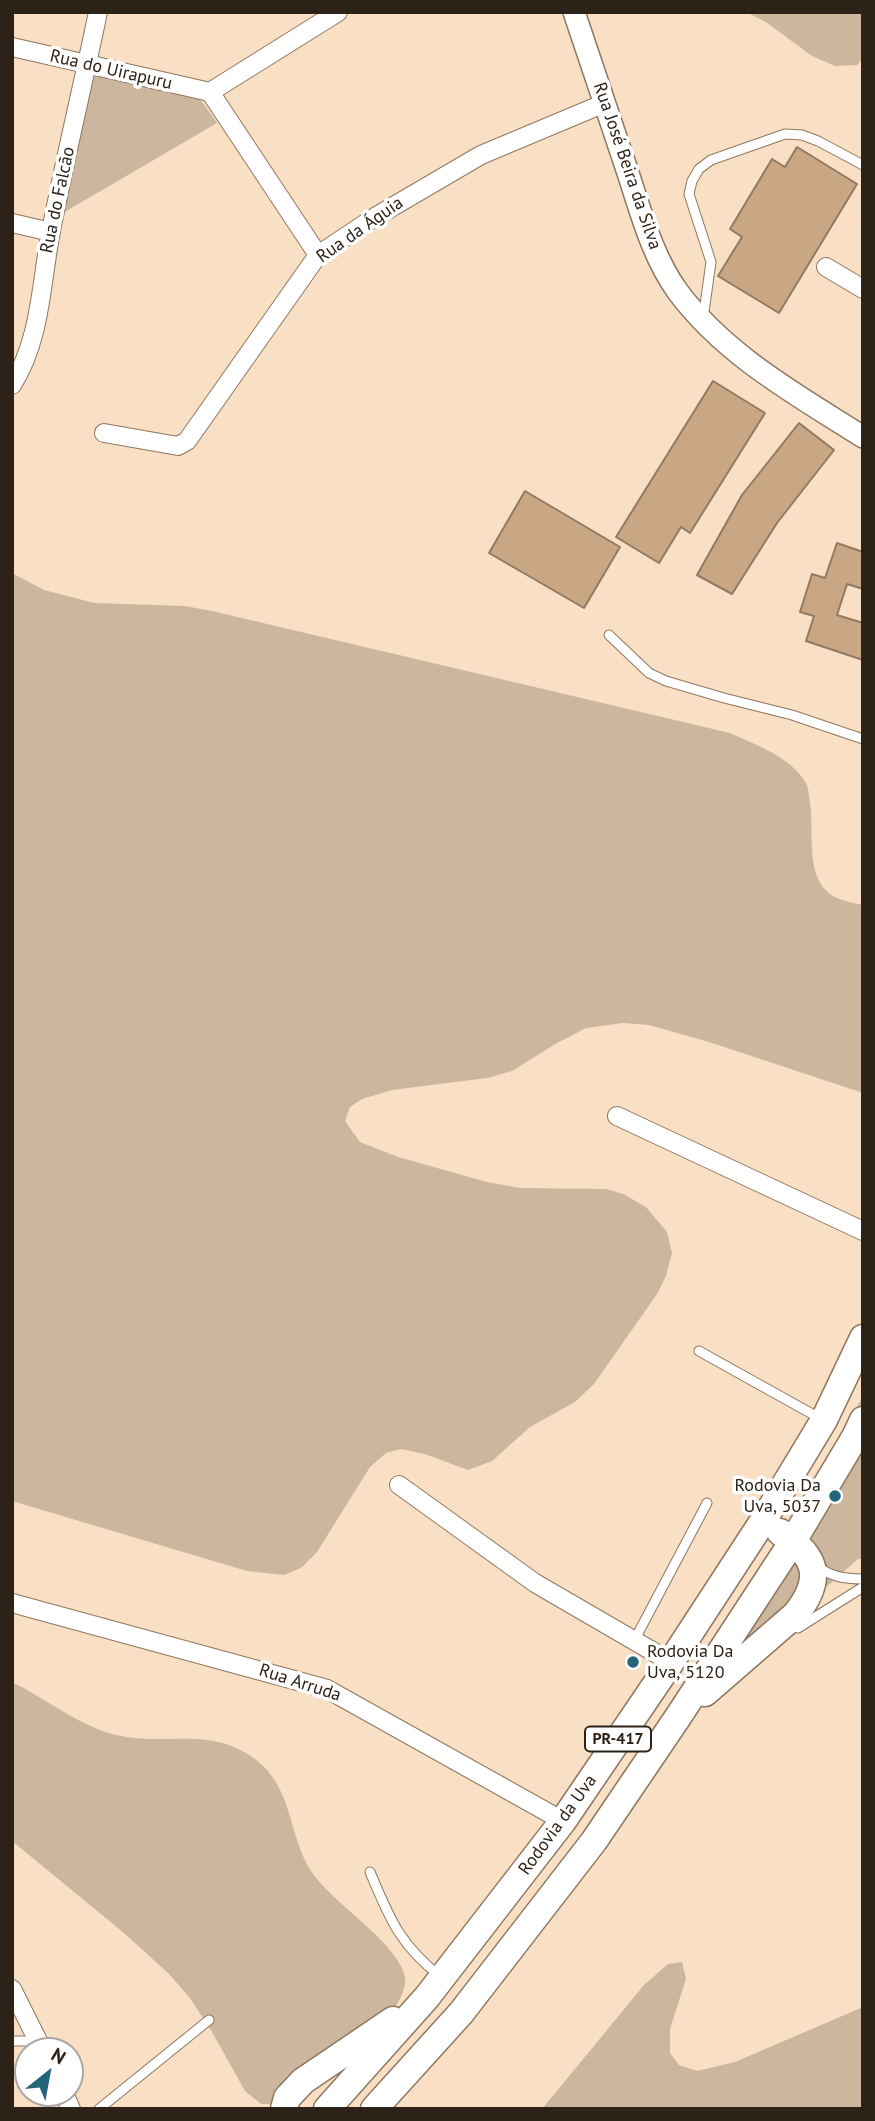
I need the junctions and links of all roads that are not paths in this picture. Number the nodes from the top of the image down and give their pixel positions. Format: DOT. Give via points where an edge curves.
graph roads {
  1 [pos="98,12"];
  2 [pos="338,12"];
  3 [pos="574,12"];
  4 [pos="12,47"];
  5 [pos="87,64"];
  6 [pos="210,92"];
  7 [pos="604,103"];
  8 [pos="863,165"];
  9 [pos="12,223"];
  10 [pos="51,232"];
  11 [pos="318,255"];
  12 [pos="826,267"];
  13 [pos="863,289"];
  14 [pos="703,321"];
  15 [pos="12,385"];
  16 [pos="104,433"];
  17 [pos="863,437"];
  18 [pos="609,635"];
  19 [pos="863,740"];
  20 [pos="617,1116"];
  21 [pos="863,1231"];
  22 [pos="863,1338"];
  23 [pos="699,1351"];
  24 [pos="824,1420"];
  25 [pos="863,1420"];
  26 [pos="398,1485"];
  27 [pos="707,1503"];
  28 [pos="763,1521"];
  29 [pos="800,1547"];
  30 [pos="863,1579"];
  31 [pos="863,1587"];
  32 [pos="12,1603"];
  33 [pos="634,1641"];
  34 [pos="671,1662"];
  35 [pos="736,1664"];
  36 [pos="678,1717"];
  37 [pos="563,1821"];
  38 [pos="370,1872"];
  39 [pos="435,1988"];
  40 [pos="12,1989"];
  41 [pos="209,2020"];
  42 [pos="36,2037"];
  43 [pos="99,2109"];
  44 [pos="284,2109"];
  45 [pos="327,2109"];
  46 [pos="374,2109"];
  1 -- 5 [label="street, Rua do Falcão"];
  2 -- 6 [label="street"];
  3 -- 7 [label="street, Rua José Beira da Silva"];
  4 -- 5 [label="street, Rua do Uirapuru"];
  5 -- 6 [label="street, Rua do Uirapuru"];
  5 -- 10 [label="street, Rua do Falcão"];
  6 -- 11 [label="street"];
  7 -- 11 [label="street, Rua da Águia" via="481,155"];
  7 -- 14 [label="street, Rua José Beira da Silva" via="652,247 678,292"];
  8 -- 14 [label="lane" via="818,141 785,134 711,160 699,169 689,194 711,262"];
  9 -- 10 [label="street"];
  10 -- 15 [label="street, Rua do Falcão" via="32,341"];
  11 -- 16 [label="street, Rua da Águia" via="187,441 178,446"];
  12 -- 13 [label="street"];
  14 -- 17 [label="street, Rua José Beira da Silva" via="758,369"];
  18 -- 19 [label="lane" via="649,673 666,681 793,715"];
  20 -- 21 [label="street"];
  22 -- 24 [label="main road, Rodovia da Uva / PR-417"];
  23 -- 24 [label="lane"];
  24 -- 28 [label="main road, Rodovia da Uva / PR-417"];
  25 -- 29 [label="main road, Rodovia da Uva / PR-417"];
  26 -- 33 [label="street" via="535,1583"];
  27 -- 33 [label="lane"];
  28 -- 29 [label="main road"];
  28 -- 34 [label="main road, Rodovia da Uva / PR-417"];
  29 -- 30 [label="lane" via="821,1569 840,1578"];
  29 -- 35 [label="main road" via="813,1570 806,1601"];
  29 -- 36 [label="main road, Rodovia da Uva / PR-417"];
  31 -- 35 [label="lane"];
  32 -- 37 [label="street, Rua Arruda" via="327,1689"];
  33 -- 34 [label="street"];
  34 -- 37 [label="main road, Rodovia da Uva / PR-417"];
  35 -- 36 [label="main road"];
  36 -- 46 [label="main road, Rodovia da Uva / PR-417" via="594,1841 461,2013"];
  37 -- 39 [label="main road, Rodovia da Uva / PR-417"];
  38 -- 39 [label="lane" via="392,1922"];
  39 -- 44 [label="main road" via="303,2081 287,2098"];
  39 -- 45 [label="main road, Rodovia da Uva / PR-417"];
  40 -- 42 [label="street"];
  41 -- 43 [label="lane"];
}
